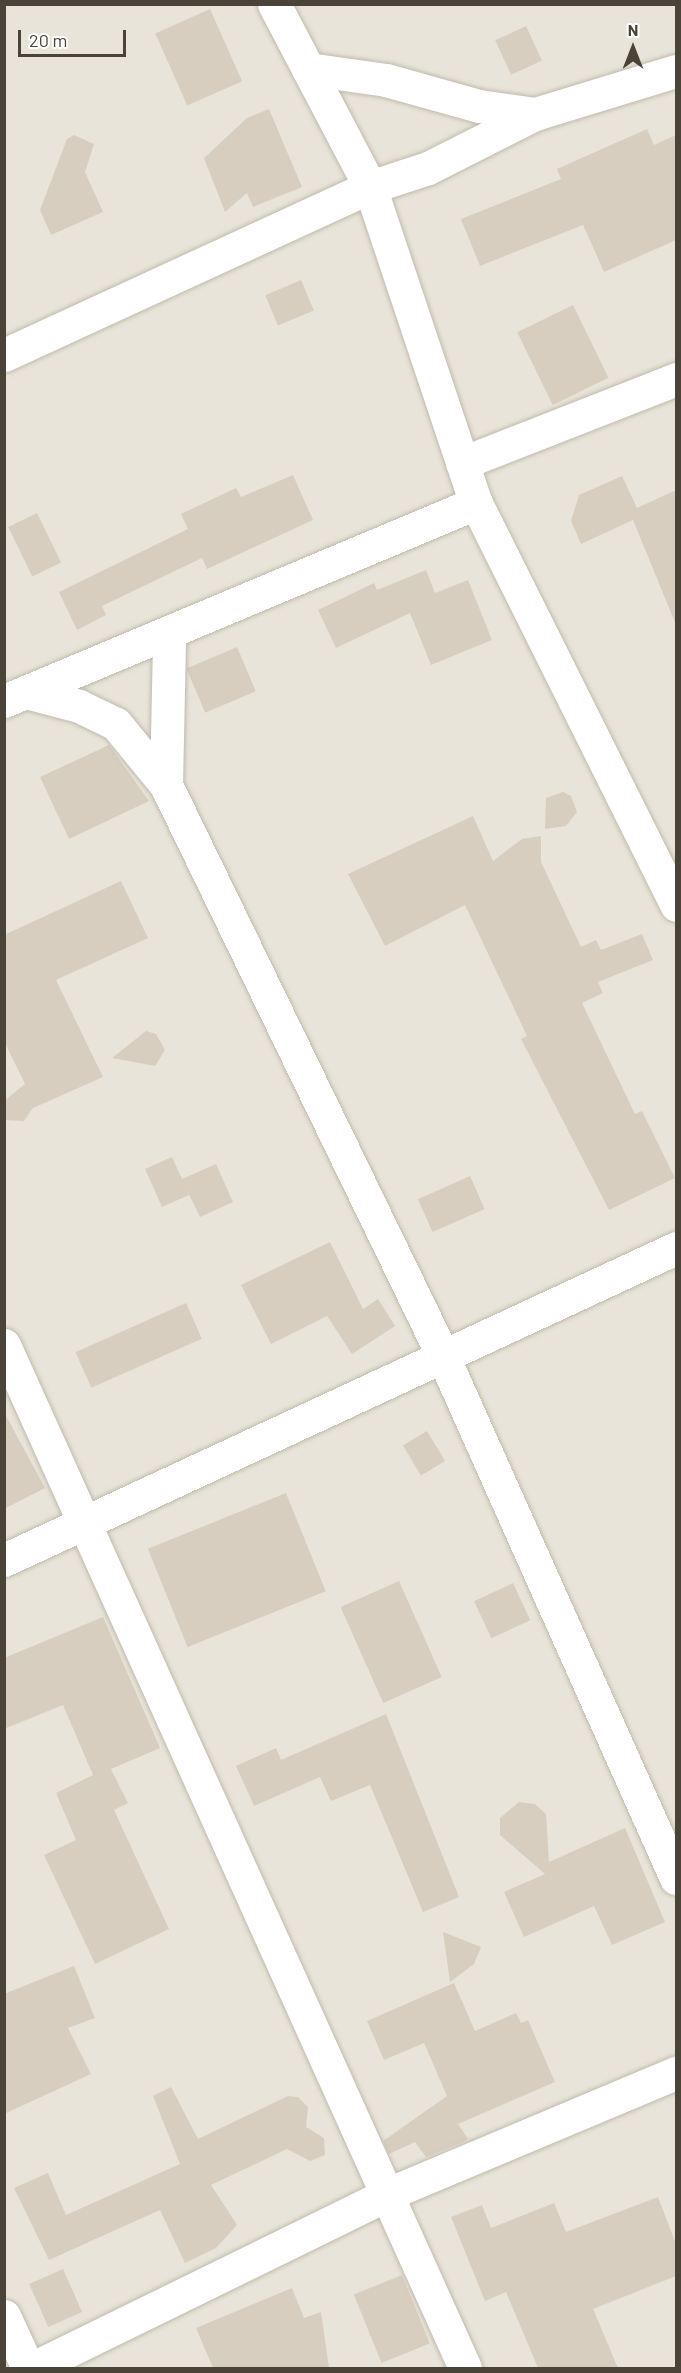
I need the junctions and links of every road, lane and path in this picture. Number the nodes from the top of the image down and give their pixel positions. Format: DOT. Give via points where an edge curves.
graph roads {
  1 [pos="274,4"];
  2 [pos="308,69"];
  3 [pos="676,71"];
  4 [pos="535,114"];
  5 [pos="370,187"];
  6 [pos="4,355"];
  7 [pos="676,379"];
  8 [pos="462,463"];
  9 [pos="476,503"];
  10 [pos="169,636"];
  11 [pos="15,697"];
  12 [pos="166,785"];
  13 [pos="676,905"];
  14 [pos="676,1248"];
  15 [pos="4,1345"];
  16 [pos="442,1354"];
  17 [pos="84,1526"];
  18 [pos="4,1560"];
  19 [pos="676,1878"];
  20 [pos="676,2073"];
  21 [pos="390,2193"];
  22 [pos="4,2316"];
  23 [pos="30,2368"];
  24 [pos="465,2368"];
  1 -- 2 [label="street"];
  2 -- 4 [label="street" via="386,80 479,106"];
  2 -- 5 [label="street"];
  3 -- 4 [label="street"];
  4 -- 5 [label="street" via="428,168"];
  5 -- 6 [label="street"];
  5 -- 8 [label="street"];
  7 -- 8 [label="street"];
  8 -- 9 [label="street"];
  9 -- 10 [label="street"];
  9 -- 13 [label="street"];
  10 -- 11 [label="street"];
  10 -- 12 [label="street"];
  11 -- 12 [label="street" via="80,706 116,724"];
  12 -- 16 [label="street"];
  14 -- 16 [label="street"];
  15 -- 17 [label="street"];
  16 -- 17 [label="street"];
  16 -- 19 [label="street"];
  17 -- 18 [label="street"];
  17 -- 21 [label="street"];
  20 -- 21 [label="street"];
  21 -- 23 [label="street"];
  21 -- 24 [label="street"];
  22 -- 23 [label="street"];
}
